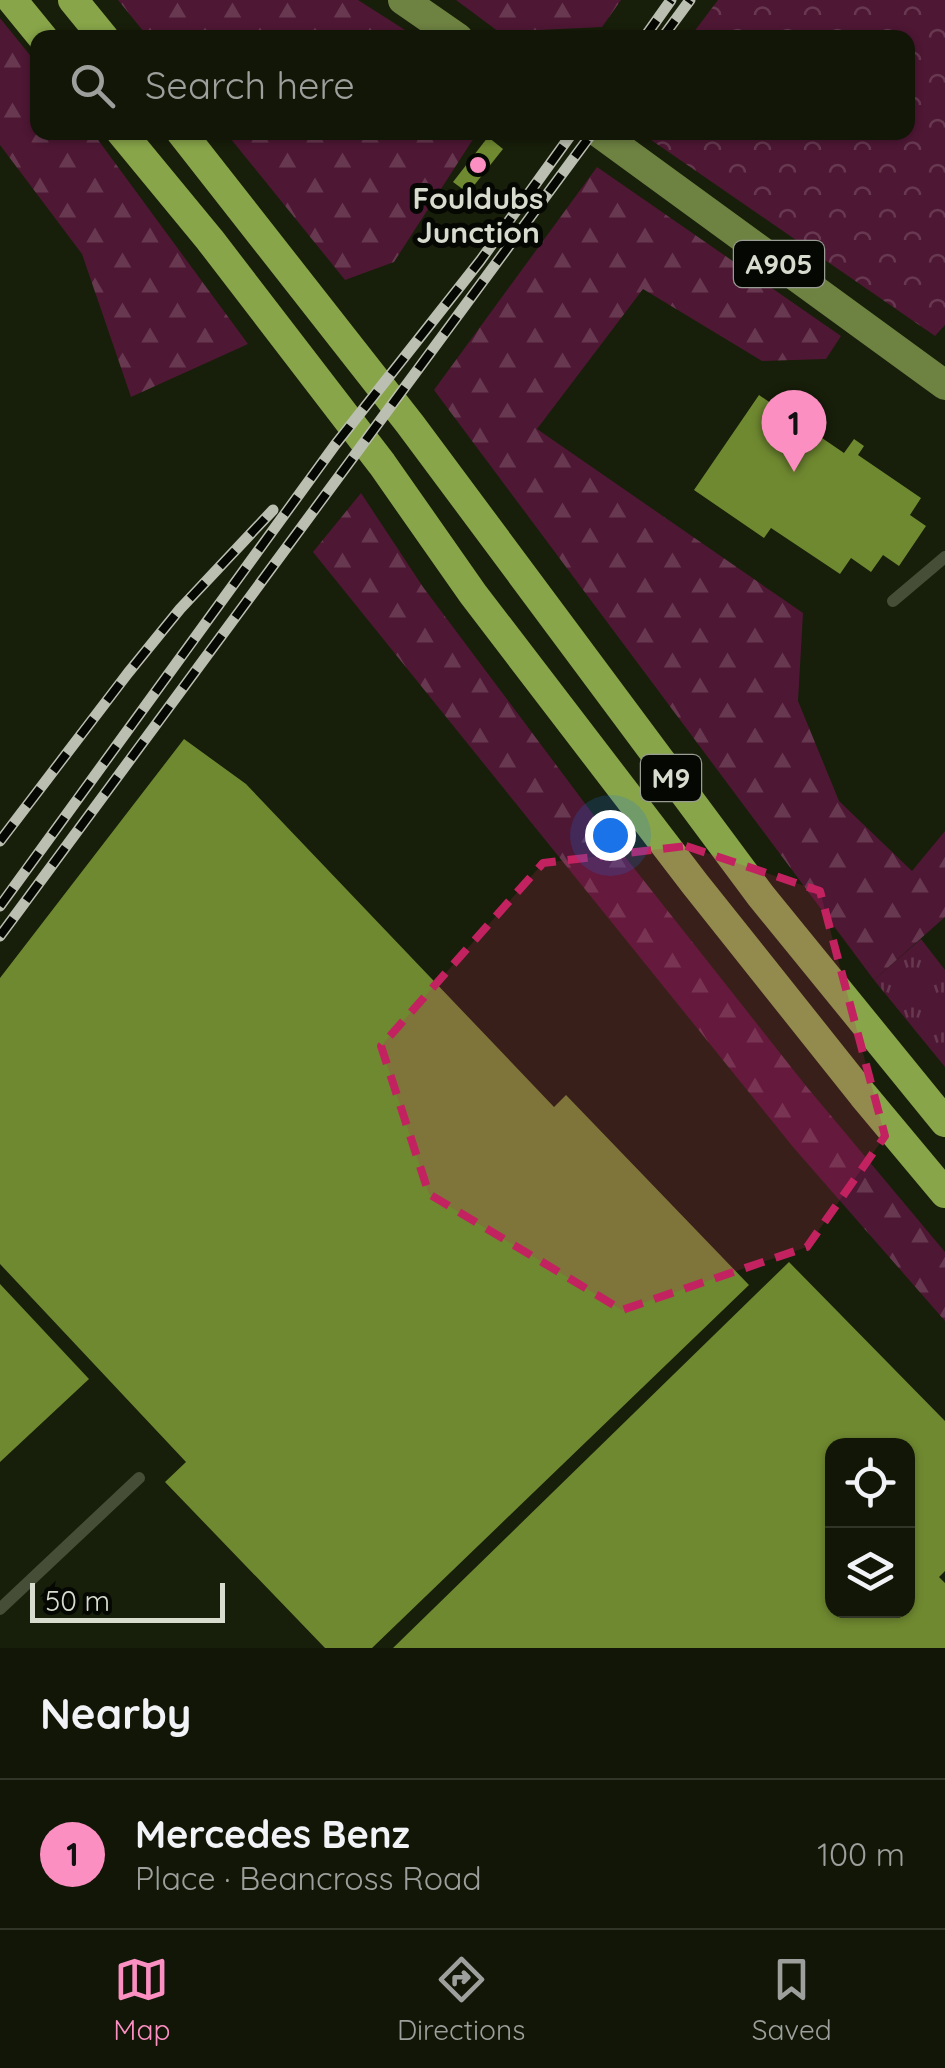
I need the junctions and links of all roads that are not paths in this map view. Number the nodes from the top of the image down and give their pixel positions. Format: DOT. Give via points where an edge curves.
graph roads {
  1 [pos="12,0"];
  2 [pos="73,0"];
  3 [pos="402,0"];
  4 [pos="37,30"];
  5 [pos="97,30"];
  6 [pos="446,30"];
  7 [pos="129,140"];
  8 [pos="188,140"];
  9 [pos="609,140"];
  10 [pos="945,385"];
  11 [pos="945,557"];
  12 [pos="893,601"];
  13 [pos="945,1122"];
  14 [pos="945,1192"];
  15 [pos="139,1478"];
  16 [pos="0,1609"];
  1 -- 4 [label="highway"];
  2 -- 5 [label="highway"];
  3 -- 6 [label="main road"];
  7 -- 14 [label="highway, M9" via="382,464 684,871"];
  8 -- 13 [label="highway, M9" via="410,424 769,907"];
  9 -- 10 [label="main road, A905"];
  11 -- 12 [label="lane"];
  15 -- 16 [label="lane"];
}
